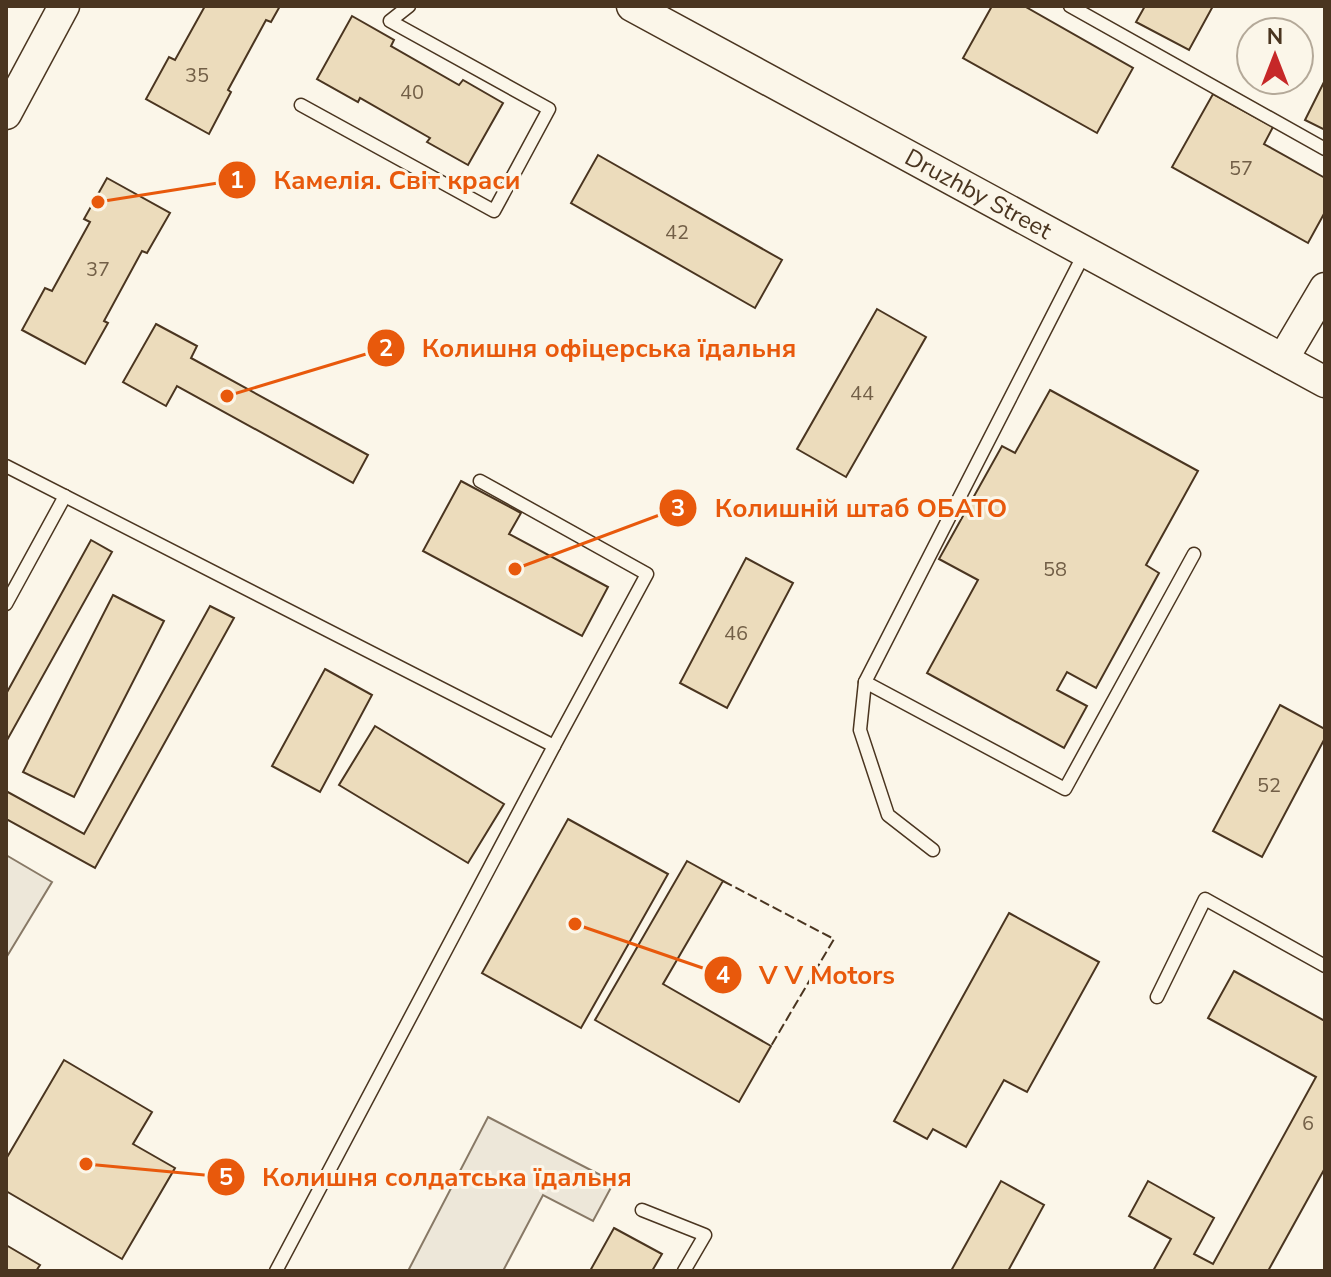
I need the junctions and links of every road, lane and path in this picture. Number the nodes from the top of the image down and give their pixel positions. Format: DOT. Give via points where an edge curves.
graph roads {
  1 [pos="64,6"];
  2 [pos="409,6"];
  3 [pos="1070,6"];
  4 [pos="641,8"];
  5 [pos="301,105"];
  6 [pos="6,114"];
  7 [pos="1325,149"];
  8 [pos="1085,252"];
  9 [pos="1325,288"];
  10 [pos="1283,359"];
  11 [pos="1325,382"];
  12 [pos="6,466"];
  13 [pos="480,481"];
  14 [pos="65,496"];
  15 [pos="1194,554"];
  16 [pos="6,604"];
  17 [pos="865,682"];
  18 [pos="554,746"];
  19 [pos="933,850"];
  20 [pos="1325,966"];
  21 [pos="1157,997"];
  22 [pos="642,1210"];
  23 [pos="276,1271"];
  24 [pos="684,1271"];
  1 -- 6 [label="street"];
  2 -- 5 [label="lane" via="390,21 549,109 494,211"];
  3 -- 7 [label="lane"];
  4 -- 8 [label="street, Druzhby Street"];
  8 -- 10 [label="street, Druzhby Street"];
  8 -- 17 [label="lane"];
  9 -- 10 [label="street"];
  10 -- 11 [label="street, Druzhby Street"];
  12 -- 14 [label="lane"];
  13 -- 18 [label="lane" via="647,574"];
  14 -- 16 [label="lane"];
  14 -- 18 [label="lane"];
  15 -- 17 [label="lane" via="1065,789"];
  17 -- 19 [label="lane" via="860,730 888,815"];
  18 -- 23 [label="lane"];
  20 -- 21 [label="lane" via="1205,899"];
  22 -- 24 [label="lane" via="705,1235"];
}
